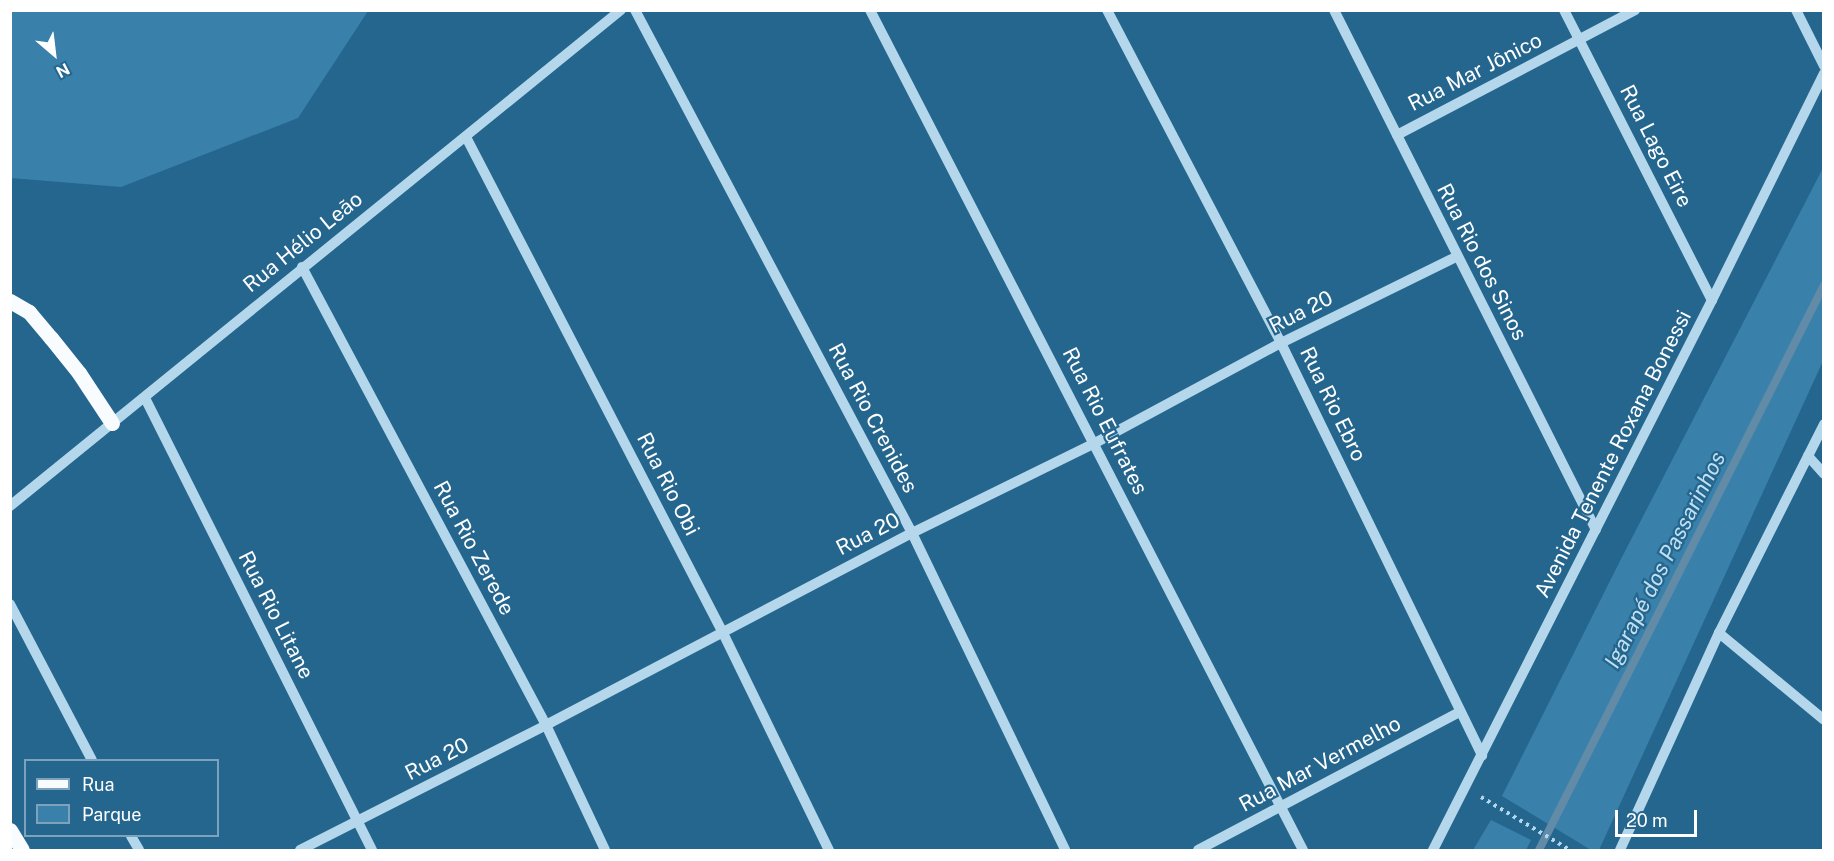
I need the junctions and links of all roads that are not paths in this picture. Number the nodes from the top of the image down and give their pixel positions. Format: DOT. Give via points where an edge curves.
graph roads {
  1 [pos="621,10"];
  2 [pos="635,10"];
  3 [pos="870,10"];
  4 [pos="1107,10"];
  5 [pos="1334,10"];
  6 [pos="1564,10"];
  7 [pos="1635,10"];
  8 [pos="1797,10"];
  9 [pos="1579,40"];
  10 [pos="1824,66"];
  11 [pos="1824,73"];
  12 [pos="1397,135"];
  13 [pos="466,137"];
  14 [pos="1456,257"];
  15 [pos="302,267"];
  16 [pos="1712,300"];
  17 [pos="10,301"];
  18 [pos="1281,343"];
  19 [pos="145,398"];
  20 [pos="112,423"];
  21 [pos="1824,424"];
  22 [pos="1095,443"];
  23 [pos="1808,456"];
  24 [pos="1824,474"];
  25 [pos="10,506"];
  26 [pos="1596,530"];
  27 [pos="912,532"];
  28 [pos="10,604"];
  29 [pos="722,631"];
  30 [pos="1719,633"];
  31 [pos="1460,712"];
  32 [pos="1824,720"];
  33 [pos="546,725"];
  34 [pos="1482,756"];
  35 [pos="91,759"];
  36 [pos="1282,808"];
  37 [pos="357,821"];
  38 [pos="10,830"];
  39 [pos="22,850"];
  40 [pos="300,850"];
  41 [pos="372,850"];
  42 [pos="605,850"];
  43 [pos="829,850"];
  44 [pos="1065,850"];
  45 [pos="1198,850"];
  46 [pos="1303,850"];
  47 [pos="1433,850"];
  48 [pos="1620,850"];
  1 -- 13 [label="street, Rua Hélio Leão"];
  2 -- 27 [label="street, Rua Rio Crenides"];
  3 -- 22 [label="street, Rua Rio Eufrates"];
  4 -- 18 [label="street, Rua Rio Ebro"];
  5 -- 12 [label="street, Rua Rio dos Sinos"];
  6 -- 9 [label="street, Rua Lago Eire"];
  7 -- 9 [label="street, Rua Mar Jônico"];
  8 -- 10 [label="street"];
  9 -- 12 [label="street, Rua Mar Jônico"];
  9 -- 16 [label="street, Rua Lago Eire"];
  11 -- 16 [label="street, Avenida Tenente Roxana Bonessi"];
  12 -- 14 [label="street, Rua Rio dos Sinos"];
  13 -- 15 [label="street, Rua Hélio Leão"];
  13 -- 29 [label="street, Rua Rio Obi"];
  14 -- 18 [label="street, Rua 20"];
  14 -- 26 [label="street, Rua Rio dos Sinos"];
  15 -- 19 [label="street, Rua Hélio Leão"];
  15 -- 33 [label="street, Rua Rio Zerede"];
  16 -- 26 [label="street, Avenida Tenente Roxana Bonessi"];
  17 -- 20 [label="main road" via="28,312 51,338"];
  18 -- 22 [label="street, Rua 20"];
  18 -- 31 [label="street, Rua Rio Ebro"];
  19 -- 20 [label="street, Rua Hélio Leão"];
  19 -- 37 [label="street, Rua Rio Litane"];
  20 -- 25 [label="street, Rua Hélio Leão"];
  21 -- 23 [label="street"];
  22 -- 27 [label="street, Rua 20"];
  22 -- 36 [label="street, Rua Rio Eufrates"];
  23 -- 24 [label="street"];
  23 -- 30 [label="street"];
  26 -- 34 [label="street, Avenida Tenente Roxana Bonessi"];
  27 -- 29 [label="street, Rua 20"];
  27 -- 44 [label="street, Rua Rio Crenides"];
  28 -- 35 [label="street"];
  29 -- 33 [label="street, Rua 20"];
  29 -- 43 [label="street, Rua Rio Obi"];
  30 -- 32 [label="street"];
  30 -- 48 [label="street"];
  31 -- 34 [label="street, Rua Rio Ebro"];
  31 -- 36 [label="street, Rua Mar Vermelho"];
  33 -- 37 [label="street, Rua 20"];
  33 -- 42 [label="street, Rua Rio Zerede"];
  34 -- 47 [label="street, Avenida Tenente Roxana Bonessi"];
  36 -- 45 [label="street, Rua Mar Vermelho"];
  36 -- 46 [label="street, Rua Rio Eufrates"];
  37 -- 40 [label="street, Rua 20"];
  37 -- 41 [label="street, Rua Rio Litane"];
  38 -- 39 [label="main road"];
}
